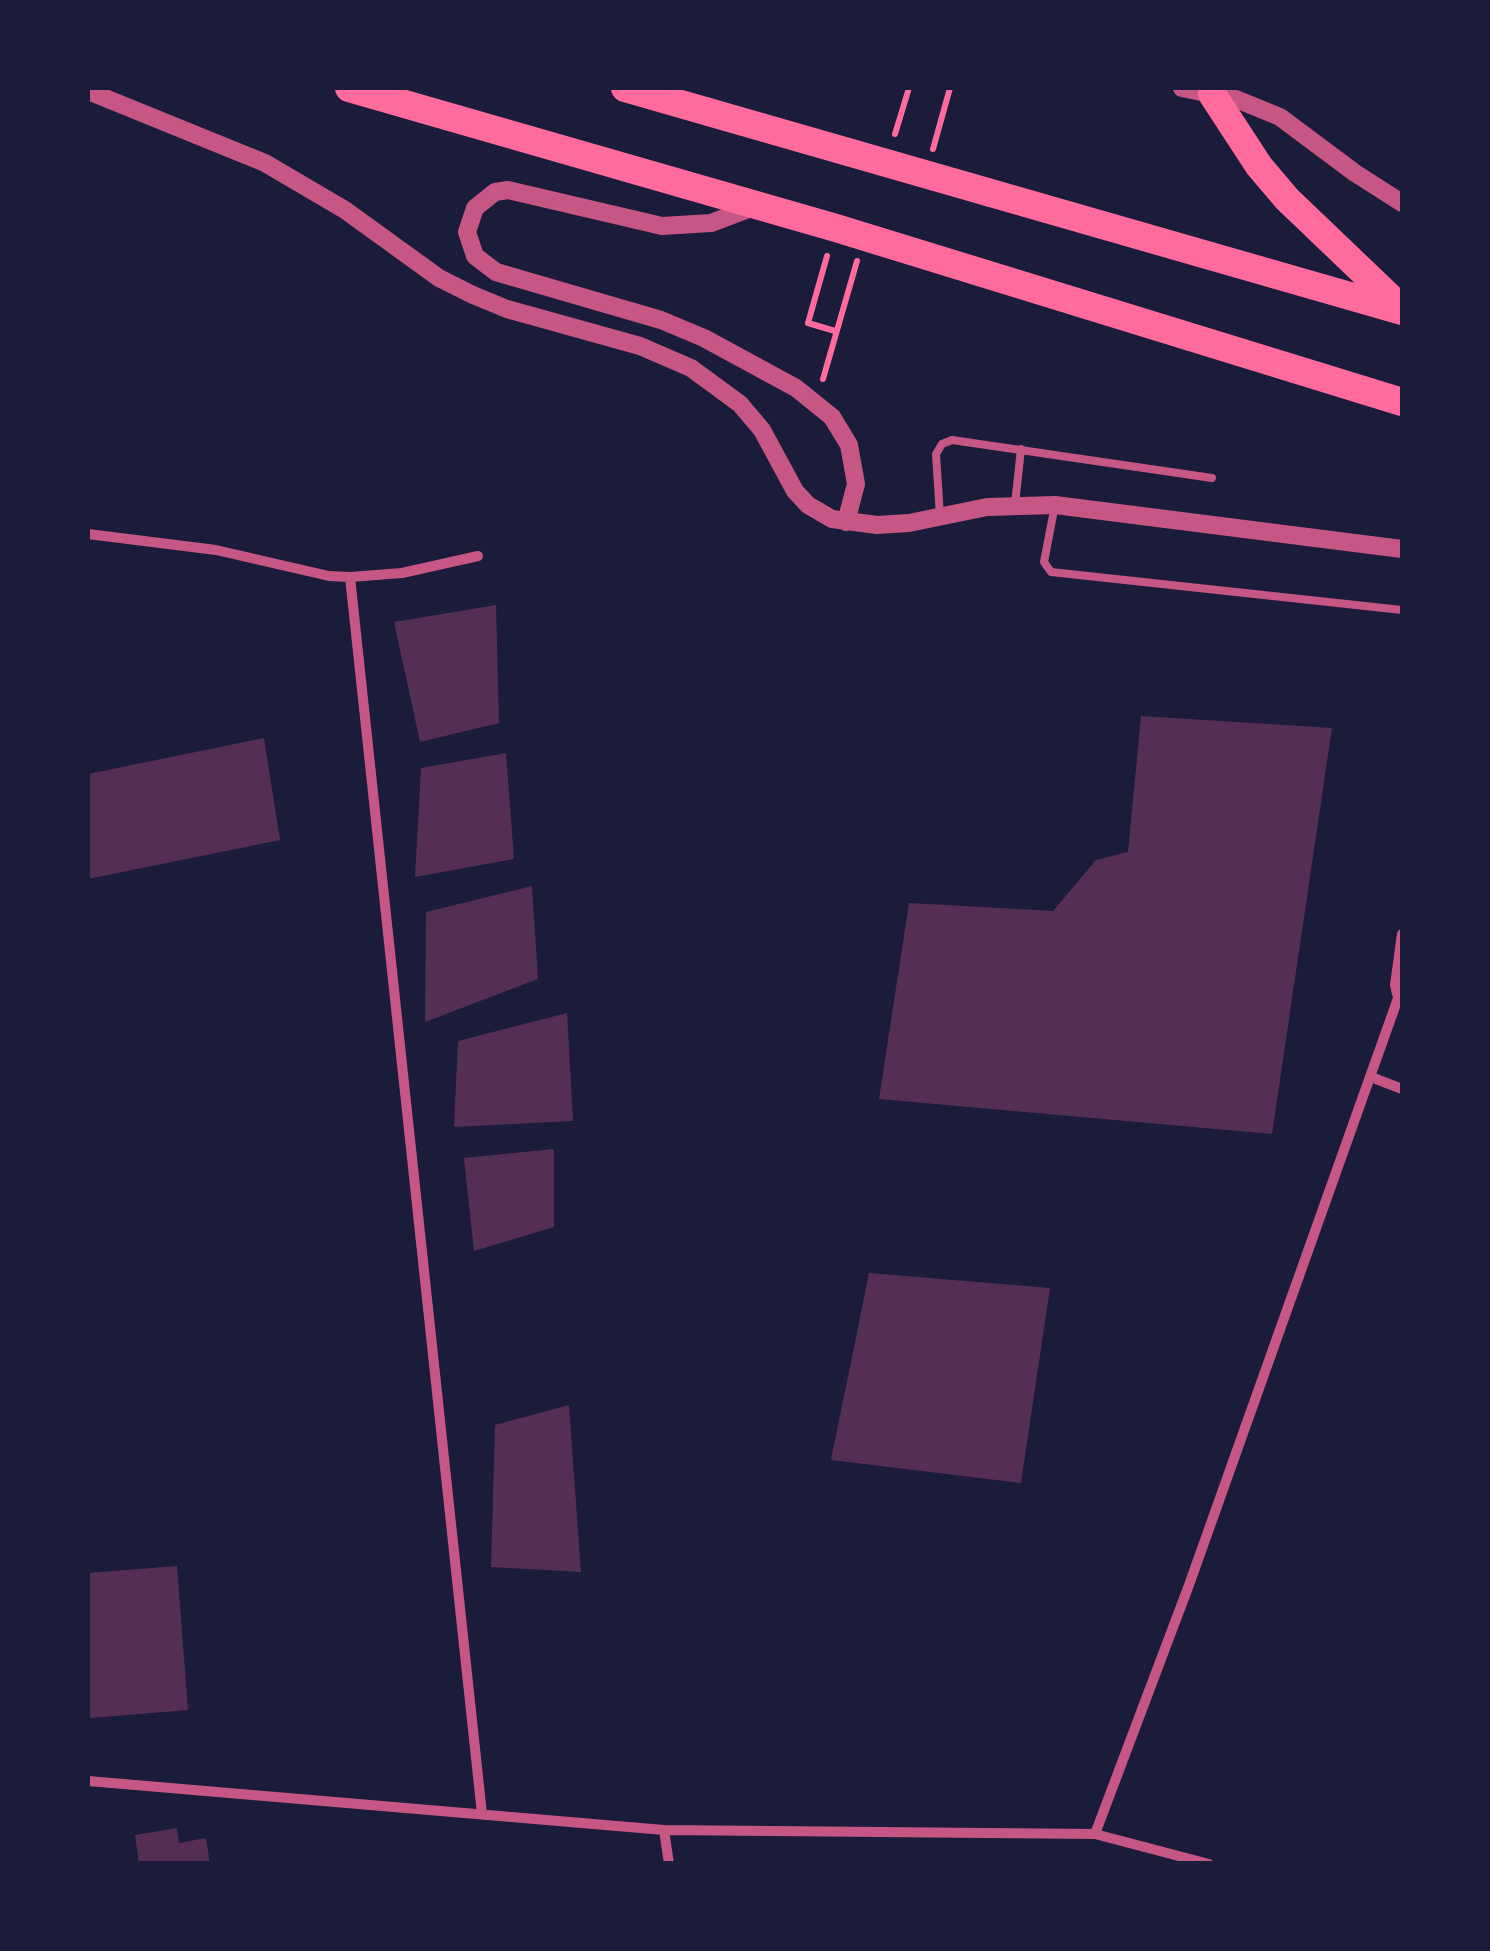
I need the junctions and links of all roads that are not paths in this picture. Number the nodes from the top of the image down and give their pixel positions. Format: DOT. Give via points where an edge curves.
graph roads {
  1 [pos="349,88"];
  2 [pos="625,88"];
  3 [pos="1182,88"];
  4 [pos="1213,91"];
  5 [pos="88,92"];
  6 [pos="1402,203"];
  7 [pos="758,206"];
  8 [pos="1402,310"];
  9 [pos="1402,402"];
  10 [pos="1021,449"];
  11 [pos="1212,478"];
  12 [pos="1015,504"];
  13 [pos="1055,506"];
  14 [pos="940,517"];
  15 [pos="846,522"];
  16 [pos="88,534"];
  17 [pos="1402,550"];
  18 [pos="478,556"];
  19 [pos="350,577"];
  20 [pos="1402,610"];
  21 [pos="1402,934"];
  22 [pos="1400,991"];
  23 [pos="1371,1077"];
  24 [pos="1402,1089"];
  25 [pos="88,1781"];
  26 [pos="482,1814"];
  27 [pos="664,1830"];
  28 [pos="1095,1834"];
  29 [pos="670,1864"];
  30 [pos="1210,1864"];
  1 -- 7 [label="highway"];
  2 -- 8 [label="highway"];
  3 -- 4 [label="street"];
  4 -- 6 [label="street" via="1280,116"];
  4 -- 8 [label="highway" via="1258,166"];
  5 -- 15 [label="street" via="265,162 472,295 691,368 740,404 808,504"];
  7 -- 9 [label="highway"];
  7 -- 15 [label="street" via="711,223 662,226 508,190 475,208 467,232 485,266 676,326 816,404 850,446 856,484"];
  10 -- 11 [label="lane"];
  10 -- 12 [label="lane"];
  10 -- 14 [label="lane" via="942,444 936,454"];
  12 -- 13 [label="street"];
  12 -- 14 [label="street"];
  13 -- 17 [label="street"];
  13 -- 20 [label="lane" via="1044,562 1051,572"];
  14 -- 15 [label="street"];
  16 -- 19 [label="street"];
  18 -- 19 [label="street"];
  19 -- 26 [label="street"];
  21 -- 22 [label="street" via="1395,984"];
  22 -- 23 [label="street"];
  23 -- 24 [label="street"];
  23 -- 28 [label="street"];
  25 -- 26 [label="street"];
  26 -- 27 [label="street"];
  27 -- 28 [label="street"];
  27 -- 29 [label="street"];
  28 -- 30 [label="street"];
}
